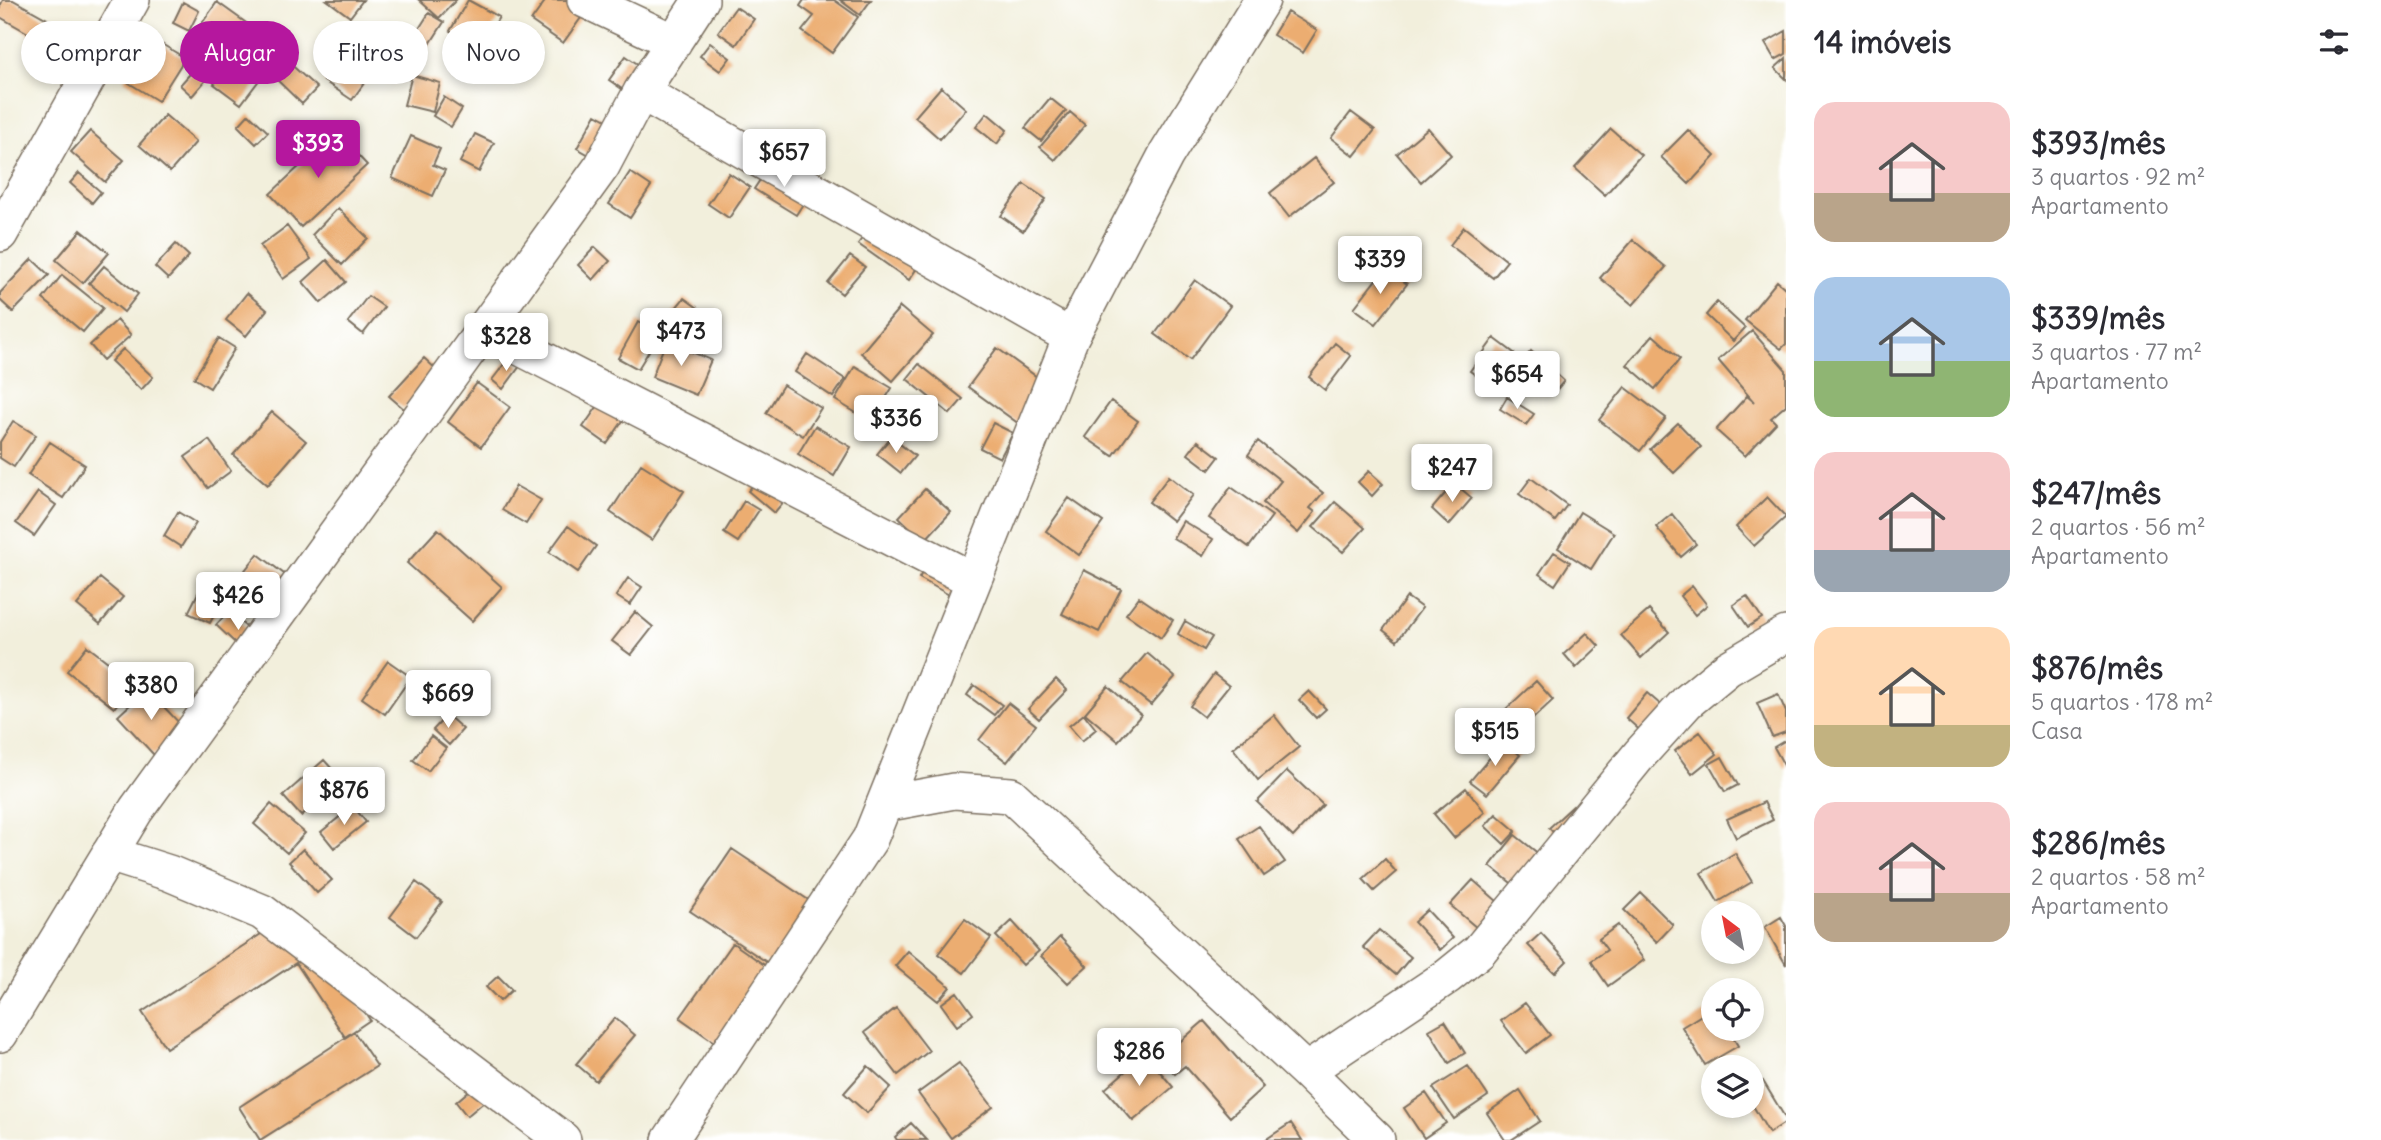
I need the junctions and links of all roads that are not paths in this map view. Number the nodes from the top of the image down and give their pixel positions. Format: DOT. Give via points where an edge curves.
graph roads {
  1 [pos="132,0"];
  2 [pos="585,0"];
  3 [pos="701,0"];
  4 [pos="1262,0"];
  5 [pos="674,42"];
  6 [pos="641,92"];
  7 [pos="0,234"];
  8 [pos="484,329"];
  9 [pos="1071,337"];
  10 [pos="973,580"];
  11 [pos="1786,634"];
  12 [pos="884,804"];
  13 [pos="109,854"];
  14 [pos="0,1034"];
  15 [pos="1306,1070"];
  16 [pos="563,1140"];
  17 [pos="670,1140"];
  18 [pos="1377,1140"];
  1 -- 7 [label="street"];
  2 -- 5 [label="street"];
  3 -- 5 [label="street"];
  4 -- 9 [label="street" via="1166,155"];
  5 -- 6 [label="street"];
  6 -- 8 [label="street" via="602,166"];
  6 -- 9 [label="street"];
  8 -- 10 [label="street"];
  8 -- 13 [label="street" via="136,810"];
  9 -- 10 [label="street"];
  10 -- 12 [label="street"];
  11 -- 15 [label="street" via="1727,669 1687,702 1479,951"];
  12 -- 15 [label="street" via="954,791 1011,795"];
  12 -- 17 [label="street" via="870,839"];
  13 -- 14 [label="street"];
  13 -- 16 [label="street" via="169,873 262,912"];
  15 -- 18 [label="street"];
}
